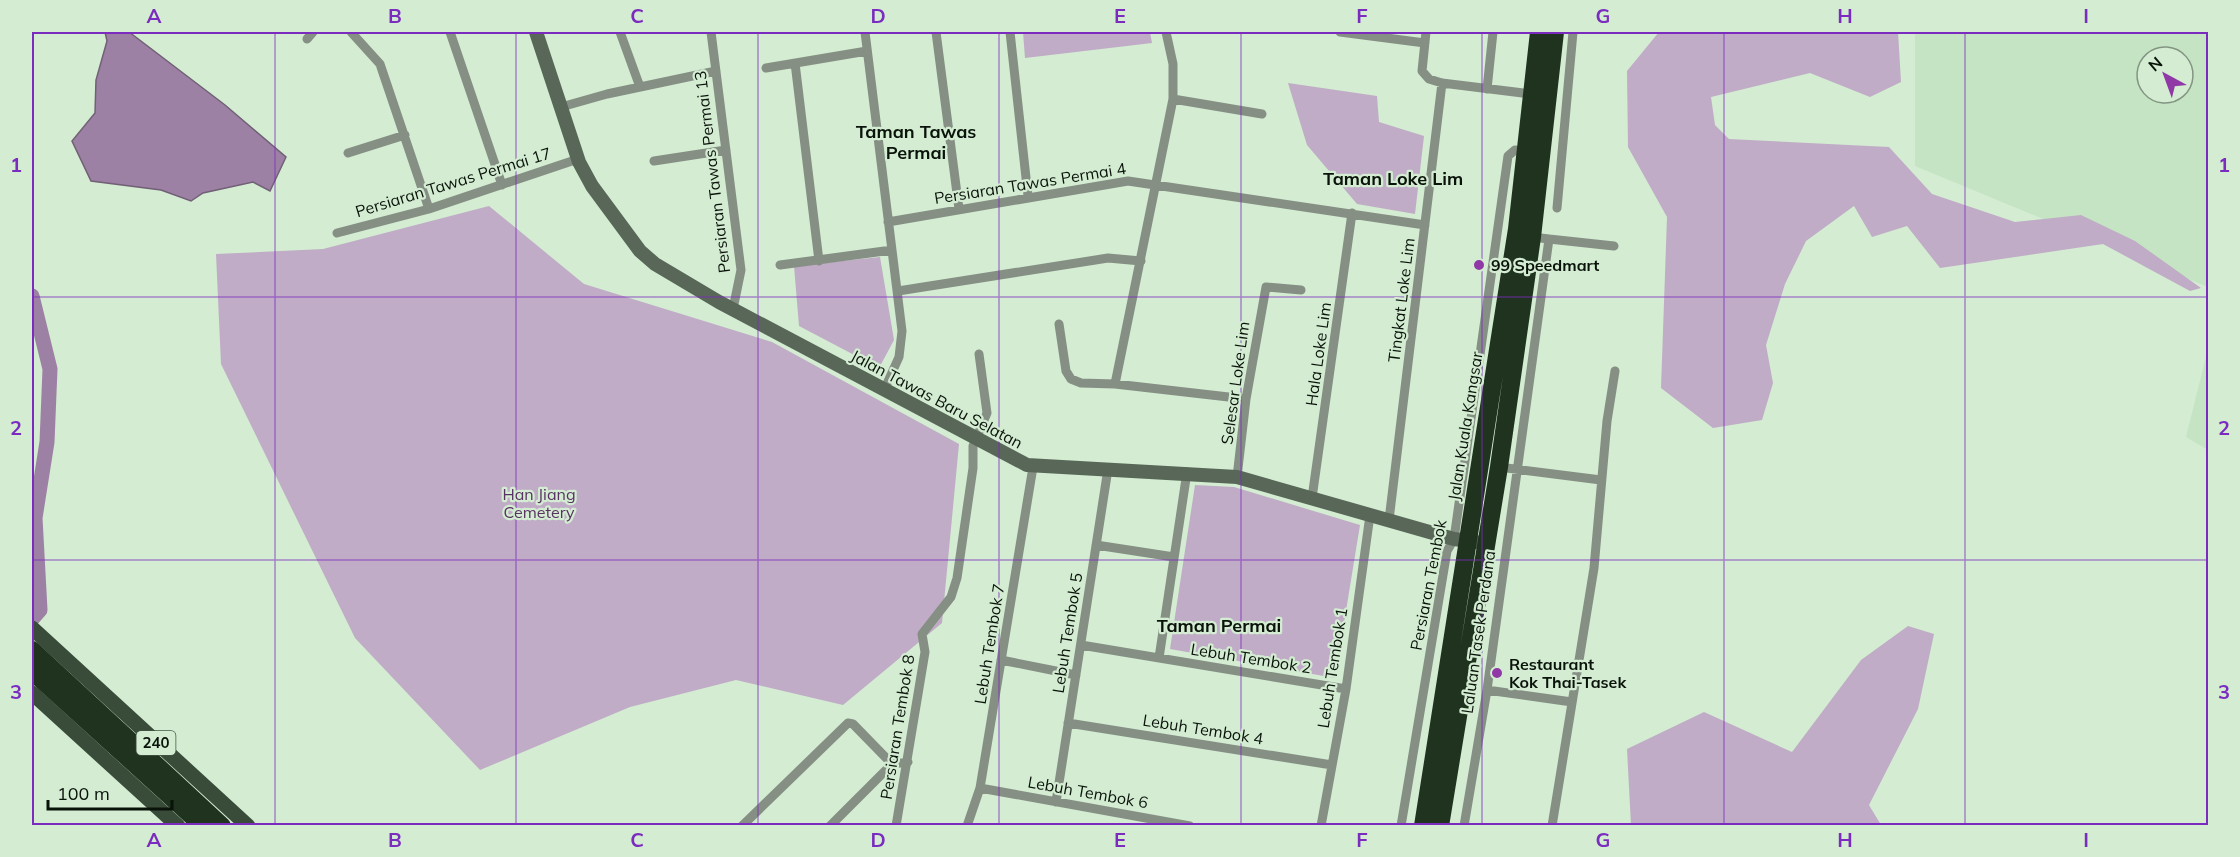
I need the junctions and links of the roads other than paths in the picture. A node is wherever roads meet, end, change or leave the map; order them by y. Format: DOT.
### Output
graph roads {
  1 [pos="351,32"];
  2 [pos="450,32"];
  3 [pos="536,32"];
  4 [pos="620,32"];
  5 [pos="711,32"];
  6 [pos="865,32"];
  7 [pos="936,32"];
  8 [pos="1010,32"];
  9 [pos="1166,32"];
  10 [pos="1340,32"];
  11 [pos="1426,32"];
  12 [pos="1493,32"];
  13 [pos="1539,32"];
  14 [pos="1555,32"];
  15 [pos="1573,32"];
  16 [pos="1425,42"];
  17 [pos="867,51"];
  18 [pos="1561,53"];
  19 [pos="795,63"];
  20 [pos="766,68"];
  21 [pos="716,72"];
  22 [pos="1442,83"];
  23 [pos="640,87"];
  24 [pos="1486,89"];
  25 [pos="1531,94"];
  26 [pos="1173,99"];
  27 [pos="561,107"];
  28 [pos="1262,114"];
  29 [pos="405,135"];
  30 [pos="726,150"];
  31 [pos="348,153"];
  32 [pos="578,159"];
  33 [pos="654,161"];
  34 [pos="1157,184"];
  35 [pos="502,185"];
  36 [pos="1538,188"];
  37 [pos="1558,193"];
  38 [pos="1028,196"];
  39 [pos="1557,208"];
  40 [pos="429,209"];
  41 [pos="959,209"];
  42 [pos="1352,213"];
  43 [pos="888,222"];
  44 [pos="1425,225"];
  45 [pos="337,233"];
  46 [pos="1541,238"];
  47 [pos="1614,246"];
  48 [pos="892,250"];
  49 [pos="819,261"];
  50 [pos="1141,261"];
  51 [pos="780,265"];
  52 [pos="1301,290"];
  53 [pos="898,291"];
  54 [pos="733,309"];
  55 [pos="1059,324"];
  56 [pos="979,354"];
  57 [pos="1615,370"];
  58 [pos="1115,384"];
  59 [pos="885,388"];
  60 [pos="1246,399"];
  61 [pos="975,438"];
  62 [pos="1033,466"];
  63 [pos="1507,468"];
  64 [pos="1108,469"];
  65 [pos="1187,472"];
  66 [pos="1238,477"];
  67 [pos="1601,480"];
  68 [pos="1312,498"];
  69 [pos="1370,515"];
  70 [pos="1389,520"];
  71 [pos="1468,541"];
  72 [pos="1096,545"];
  73 [pos="1174,557"];
  74 [pos="32,628"];
  75 [pos="1081,645"];
  76 [pos="32,650"];
  77 [pos="1159,658"];
  78 [pos="1001,660"];
  79 [pos="32,671"];
  80 [pos="1076,675"];
  81 [pos="47,681"];
  82 [pos="1346,689"];
  83 [pos="1486,690"];
  84 [pos="1572,702"];
  85 [pos="1068,723"];
  86 [pos="1436,742"];
  87 [pos="908,762"];
  88 [pos="892,764"];
  89 [pos="1332,765"];
  90 [pos="1449,774"];
  91 [pos="1471,777"];
  92 [pos="980,788"];
  93 [pos="1426,801"];
  94 [pos="1056,802"];
  95 [pos="178,825"];
  96 [pos="203,825"];
  97 [pos="222,825"];
  98 [pos="248,825"];
  99 [pos="742,825"];
  100 [pos="830,825"];
  101 [pos="896,825"];
  102 [pos="967,825"];
  103 [pos="1190,825"];
  104 [pos="1321,825"];
  105 [pos="1401,825"];
  106 [pos="1423,825"];
  107 [pos="1440,825"];
  108 [pos="1464,825"];
  109 [pos="1552,825"];
  1 -- 29 [label="street"];
  2 -- 35 [label="street"];
  3 -- 27 [label="street, Jalan Tawas Baru Selatan"];
  4 -- 23 [label="street"];
  5 -- 21 [label="street, Persiaran Tawas Permai 13"];
  6 -- 17 [label="street"];
  7 -- 41 [label="street"];
  8 -- 38 [label="street"];
  9 -- 26 [label="street"];
  10 -- 16 [label="street"];
  11 -- 16 [label="street"];
  12 -- 24 [label="street"];
  13 -- 25 [label="highway, Jalan Kuala Kangsar"];
  14 -- 18 [label="highway, Jalan Kuala Kangsar"];
  15 -- 18 [label="street"];
  16 -- 22 [label="street"];
  17 -- 19 [label="street"];
  17 -- 43 [label="street"];
  18 -- 36 [label="highway, Jalan Kuala Kangsar"];
  18 -- 37 [label="street"];
  19 -- 20 [label="street"];
  19 -- 49 [label="street"];
  21 -- 23 [label="street"];
  21 -- 30 [label="street, Persiaran Tawas Permai 13"];
  22 -- 24 [label="street"];
  22 -- 44 [label="street, Tingkat Loke Lim"];
  23 -- 27 [label="street"];
  24 -- 25 [label="street"];
  25 -- 71 [label="highway, Jalan Kuala Kangsar"];
  26 -- 28 [label="street"];
  26 -- 34 [label="street"];
  27 -- 32 [label="street, Jalan Tawas Baru Selatan"];
  29 -- 31 [label="street"];
  29 -- 40 [label="street"];
  30 -- 33 [label="street"];
  30 -- 54 [label="street, Persiaran Tawas Permai 13"];
  32 -- 35 [label="street, Persiaran Tawas Permai 17"];
  32 -- 54 [label="street, Jalan Tawas Baru Selatan"];
  34 -- 38 [label="street, Persiaran Tawas Permai 4"];
  34 -- 42 [label="street, Persiaran Tawas Permai 4"];
  34 -- 50 [label="street"];
  35 -- 40 [label="street, Persiaran Tawas Permai 17"];
  36 -- 37 [label="street"];
  36 -- 46 [label="highway, Jalan Kuala Kangsar"];
  37 -- 39 [label="street"];
  38 -- 41 [label="street, Persiaran Tawas Permai 4"];
  40 -- 45 [label="street, Persiaran Tawas Permai 17"];
  41 -- 43 [label="street, Persiaran Tawas Permai 4"];
  42 -- 44 [label="street, Persiaran Tawas Permai 4"];
  42 -- 68 [label="street, Hala Loke Lim"];
  43 -- 48 [label="street"];
  44 -- 70 [label="street, Tingkat Loke Lim"];
  46 -- 47 [label="street"];
  46 -- 63 [label="highway, Jalan Kuala Kangsar"];
  48 -- 49 [label="street"];
  48 -- 53 [label="street"];
  49 -- 51 [label="street"];
  50 -- 53 [label="street"];
  50 -- 58 [label="street"];
  52 -- 60 [label="street, Selesar Loke Lim"];
  53 -- 59 [label="street"];
  54 -- 59 [label="street, Jalan Tawas Baru Selatan"];
  55 -- 58 [label="street"];
  56 -- 61 [label="street"];
  57 -- 67 [label="street"];
  58 -- 60 [label="street"];
  59 -- 61 [label="street, Jalan Tawas Baru Selatan"];
  60 -- 66 [label="street, Selesar Loke Lim"];
  61 -- 62 [label="street, Jalan Tawas Baru Selatan"];
  61 -- 87 [label="street, Persiaran Tembok 8"];
  62 -- 64 [label="street, Jalan Tawas Baru Selatan"];
  62 -- 78 [label="street, Lebuh Tembok 7"];
  63 -- 67 [label="street"];
  63 -- 71 [label="highway, Jalan Kuala Kangsar"];
  63 -- 83 [label="street, Laluan Tasek Perdana"];
  64 -- 65 [label="street, Jalan Tawas Baru Selatan"];
  64 -- 72 [label="street, Lebuh Tembok 5"];
  65 -- 66 [label="street, Jalan Tawas Baru Selatan"];
  65 -- 73 [label="street"];
  66 -- 68 [label="street, Jalan Tawas Baru Selatan"];
  67 -- 84 [label="street"];
  68 -- 69 [label="street, Jalan Tawas Baru Selatan"];
  69 -- 70 [label="street, Jalan Tawas Baru Selatan"];
  69 -- 82 [label="street, Lebuh Tembok 1"];
  70 -- 71 [label="street, Jalan Tawas Baru Selatan"];
  71 -- 86 [label="highway, Jalan Kuala Kangsar"];
  71 -- 90 [label="highway, Jalan Kuala Kangsar"];
  71 -- 105 [label="street, Persiaran Tembok"];
  72 -- 73 [label="street"];
  72 -- 75 [label="street, Lebuh Tembok 5"];
  73 -- 77 [label="street"];
  74 -- 81 [label="main road, 240"];
  75 -- 77 [label="street, Lebuh Tembok 2"];
  75 -- 80 [label="street, Lebuh Tembok 5"];
  76 -- 81 [label="highway"];
  77 -- 82 [label="street, Lebuh Tembok 2"];
  78 -- 80 [label="street"];
  78 -- 92 [label="street, Lebuh Tembok 7"];
  79 -- 81 [label="highway"];
  80 -- 85 [label="street, Lebuh Tembok 5"];
  81 -- 95 [label="main road"];
  81 -- 96 [label="highway"];
  81 -- 97 [label="highway"];
  81 -- 98 [label="main road, 240"];
  82 -- 89 [label="street, Lebuh Tembok 1"];
  83 -- 84 [label="street"];
  83 -- 91 [label="street, Laluan Tasek Perdana"];
  84 -- 109 [label="street"];
  85 -- 89 [label="street, Lebuh Tembok 4"];
  85 -- 94 [label="street, Lebuh Tembok 5"];
  86 -- 90 [label="highway"];
  86 -- 93 [label="highway, Jalan Kuala Kangsar"];
  87 -- 88 [label="street"];
  87 -- 101 [label="street, Persiaran Tembok 8"];
  88 -- 99 [label="street"];
  88 -- 100 [label="street"];
  89 -- 104 [label="street, Lebuh Tembok 1"];
  90 -- 91 [label="street"];
  90 -- 93 [label="highway"];
  90 -- 107 [label="highway, Jalan Kuala Kangsar"];
  91 -- 108 [label="street, Laluan Tasek Perdana"];
  92 -- 94 [label="street, Lebuh Tembok 6"];
  92 -- 102 [label="street, Lebuh Tembok 7"];
  93 -- 106 [label="highway, Jalan Kuala Kangsar"];
  94 -- 103 [label="street, Lebuh Tembok 6"];
}
